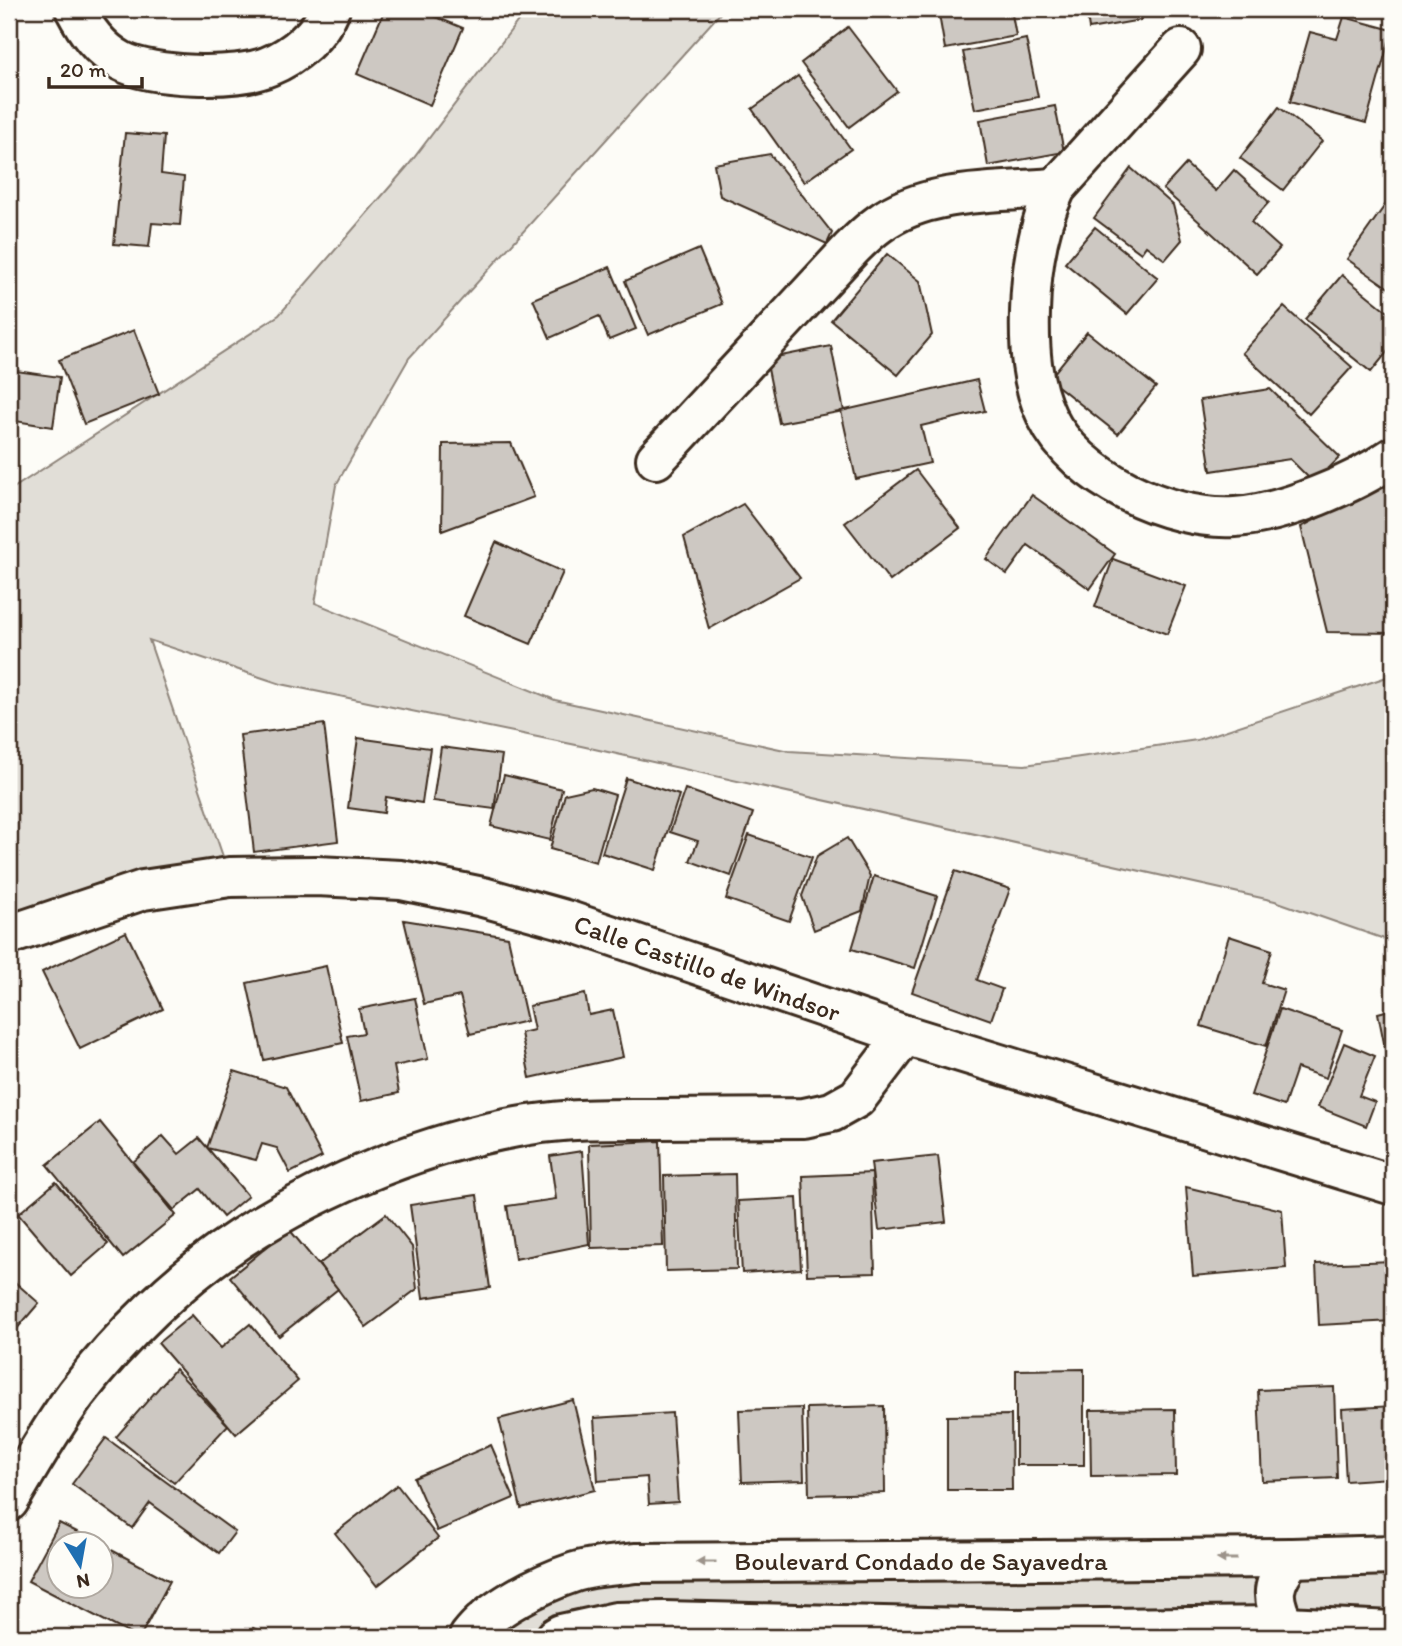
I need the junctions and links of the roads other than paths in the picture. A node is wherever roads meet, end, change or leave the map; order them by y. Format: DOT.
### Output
graph roads {
  1 [pos="75,9"];
  2 [pos="330,9"];
  3 [pos="1181,49"];
  4 [pos="1056,188"];
  5 [pos="1393,457"];
  6 [pos="656,459"];
  7 [pos="9,936"];
  8 [pos="905,1035"];
  9 [pos="1393,1185"];
  10 [pos="9,1501"];
  11 [pos="1393,1555"];
  12 [pos="1292,1558"];
  13 [pos="1285,1626"];
  14 [pos="1393,1631"];
  15 [pos="1095,1632"];
  16 [pos="1014,1633"];
  17 [pos="469,1637"];
  18 [pos="556,1637"];
  1 -- 2 [label="street"];
  3 -- 4 [label="street"];
  4 -- 5 [label="street"];
  4 -- 6 [label="street"];
  7 -- 8 [label="street, Calle Castillo de Windsor"];
  8 -- 9 [label="street, Calle Castillo de Windsor"];
  8 -- 10 [label="street"];
  11 -- 12 [label="street, Boulevard Condado de Sayavedra"];
  12 -- 13 [label="street"];
  12 -- 17 [label="street, Boulevard Condado de Sayavedra, one-way"];
  13 -- 14 [label="street"];
  13 -- 15 [label="street"];
  15 -- 16 [label="street"];
  16 -- 18 [label="street"];
}
